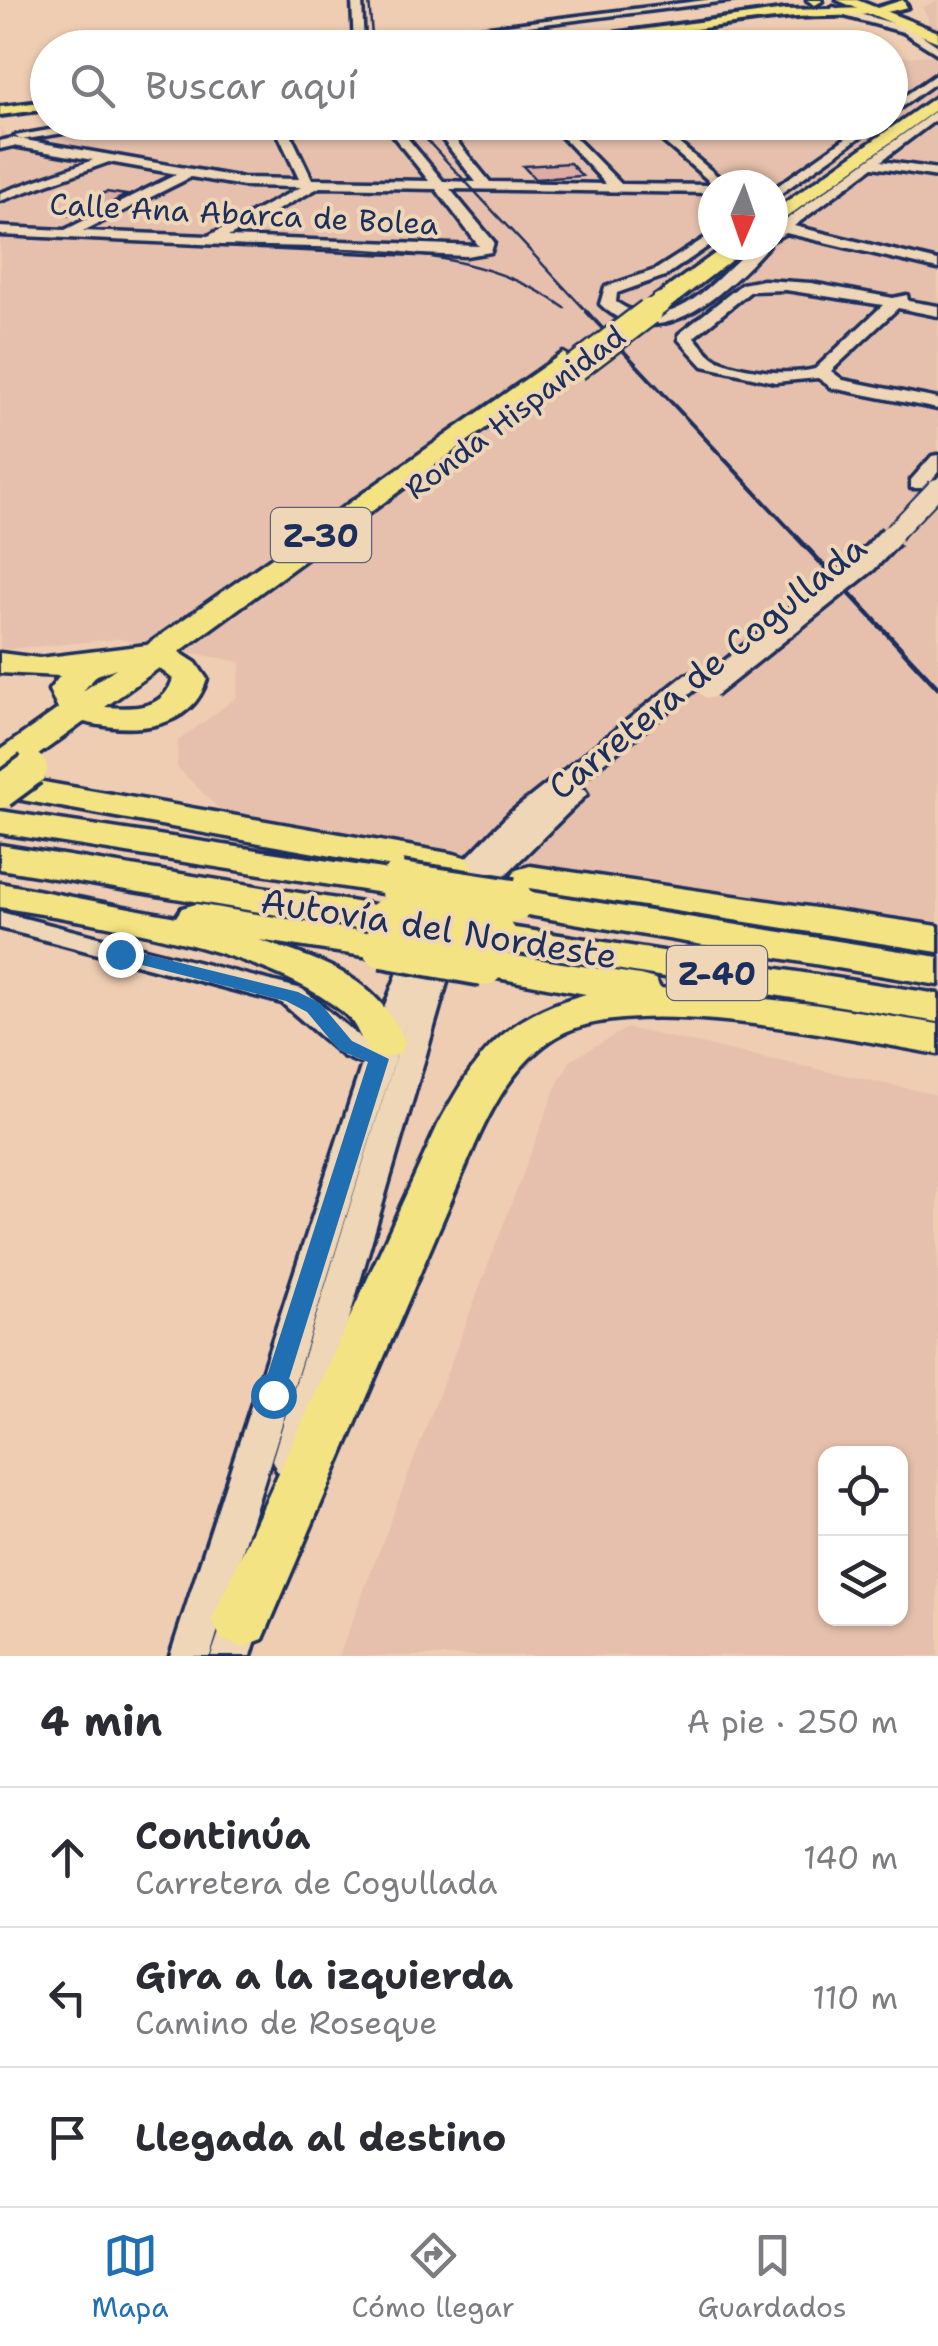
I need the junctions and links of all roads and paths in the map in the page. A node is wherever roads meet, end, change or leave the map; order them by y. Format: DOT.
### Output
graph roads {
  1 [pos="357,0"];
  2 [pos="630,0"];
  3 [pos="730,0"];
  4 [pos="815,0"];
  5 [pos="689,2"];
  6 [pos="897,5"];
  7 [pos="844,7"];
  8 [pos="652,9"];
  9 [pos="543,20"];
  10 [pos="737,21"];
  11 [pos="690,23"];
  12 [pos="912,23"];
  13 [pos="498,25"];
  14 [pos="358,30"];
  15 [pos="461,30"];
  16 [pos="509,30"];
  17 [pos="566,30"];
  18 [pos="636,30"];
  19 [pos="664,30"];
  20 [pos="907,30"];
  21 [pos="908,31"];
  22 [pos="938,34"];
  23 [pos="935,54"];
  24 [pos="936,94"];
  25 [pos="908,100"];
  26 [pos="908,106"];
  27 [pos="30,107"];
  28 [pos="1,110"];
  29 [pos="908,113"];
  30 [pos="908,117"];
  31 [pos="908,129"];
  32 [pos="7,138"];
  33 [pos="287,140"];
  34 [pos="400,140"];
  35 [pos="449,140"];
  36 [pos="570,140"];
  37 [pos="668,140"];
  38 [pos="851,140"];
  39 [pos="869,140"];
  40 [pos="880,140"];
  41 [pos="898,142"];
  42 [pos="104,160"];
  43 [pos="870,162"];
  44 [pos="704,170"];
  45 [pos="938,172"];
  46 [pos="190,174"];
  47 [pos="838,174"];
  48 [pos="816,176"];
  49 [pos="312,183"];
  50 [pos="436,185"];
  51 [pos="486,185"];
  52 [pos="788,186"];
  53 [pos="618,188"];
  54 [pos="698,189"];
  55 [pos="788,189"];
  56 [pos="0,197"];
  57 [pos="788,218"];
  58 [pos="788,220"];
  59 [pos="0,230"];
  60 [pos="788,231"];
  61 [pos="67,234"];
  62 [pos="210,241"];
  63 [pos="698,247"];
  64 [pos="702,260"];
  65 [pos="717,260"];
  66 [pos="744,260"];
  67 [pos="938,265"];
  68 [pos="812,286"];
  69 [pos="653,301"];
  70 [pos="898,301"];
  71 [pos="938,303"];
  72 [pos="938,310"];
  73 [pos="821,372"];
  74 [pos="938,404"];
  75 [pos="938,460"];
  76 [pos="931,486"];
  77 [pos="165,659"];
  78 [pos="0,663"];
  79 [pos="92,664"];
  80 [pos="0,675"];
  81 [pos="82,706"];
  82 [pos="7,776"];
  83 [pos="0,822"];
  84 [pos="0,857"];
  85 [pos="0,892"];
  86 [pos="489,898"];
  87 [pos="0,920"];
  88 [pos="406,931"];
  89 [pos="938,940"];
  90 [pos="938,971"];
  91 [pos="938,1008"];
  92 [pos="836,1022"];
  93 [pos="938,1039"];
  94 [pos="382,1051"];
  95 [pos="236,1637"];
  96 [pos="190,1656"];
  1 -- 14 [label="street"];
  2 -- 8 [label="street"];
  3 -- 5 [label="street"];
  4 -- 7 [label="main road"];
  4 -- 10 [label="main road"];
  5 -- 8 [label="street"];
  5 -- 10 [label="street"];
  6 -- 7 [label="highway"];
  6 -- 12 [label="highway"];
  6 -- 12 [label="highway"];
  7 -- 10 [label="main road"];
  7 -- 12 [label="highway"];
  7 -- 20 [label="street"];
  8 -- 9 [label="street"];
  8 -- 11 [label="street"];
  9 -- 13 [label="street"];
  9 -- 17 [label="street"];
  10 -- 11 [label="main road"];
  10 -- 19 [label="main road"];
  11 -- 18 [label="main road"];
  12 -- 22 [label="highway"];
  13 -- 15 [label="street"];
  13 -- 16 [label="street"];
  21 -- 23 [label="street"];
  24 -- 25 [label="street"];
  24 -- 26 [label="street"];
  24 -- 29 [label="highway"];
  24 -- 30 [label="highway"];
  24 -- 31 [label="street"];
  27 -- 28 [label="main road"];
  32 -- 42 [label="street"];
  33 -- 49 [label="street"];
  34 -- 50 [label="street"];
  35 -- 51 [label="street"];
  36 -- 53 [label="street"];
  37 -- 44 [label="street"];
  38 -- 48 [label="street"];
  38 -- 52 [label="street"];
  39 -- 48 [label="highway"];
  40 -- 47 [label="highway"];
  41 -- 43 [label="street"];
  41 -- 47 [label="street"];
  42 -- 46 [label="street"];
  42 -- 56 [label="street"];
  43 -- 45 [label="street"];
  43 -- 58 [label="street"];
  46 -- 49 [label="street"];
  46 -- 61 [label="street"];
  47 -- 57 [label="highway"];
  48 -- 55 [label="highway"];
  49 -- 50 [label="street"];
  49 -- 62 [label="street"];
  50 -- 51 [label="street"];
  50 -- 62 [label="street, Calle Ana Abarca de Bolea"];
  51 -- 53 [label="street"];
  53 -- 54 [label="street"];
  59 -- 61 [label="street, Calle Ana Abarca de Bolea"];
  60 -- 67 [label="street"];
  61 -- 62 [label="street, Calle Ana Abarca de Bolea"];
  63 -- 66 [label="street"];
  64 -- 69 [label="highway, Ronda Hispanidad / Z-30"];
  65 -- 69 [label="highway, Ronda Hispanidad / Z-30"];
  68 -- 70 [label="street"];
  69 -- 77 [label="highway, Ronda Hispanidad / Z-30, bridge"];
  70 -- 71 [label="street"];
  70 -- 72 [label="street"];
  70 -- 73 [label="street"];
  70 -- 73 [label="street"];
  73 -- 74 [label="street"];
  75 -- 76 [label="street, Carretera de Cogullada"];
  76 -- 86 [label="street, Carretera de Cogullada, bridge"];
  77 -- 79 [label="highway"];
  77 -- 81 [label="highway, Ronda Hispanidad / Z-30"];
  78 -- 79 [label="highway"];
  79 -- 81 [label="highway"];
  80 -- 81 [label="highway"];
  81 -- 82 [label="highway, Ronda Hispanidad / Z-30"];
  82 -- 86 [label="highway"];
  83 -- 88 [label="highway, Autovía del Nordeste / Z-40"];
  84 -- 88 [label="highway, Autovía del Nordeste / Z-40"];
  85 -- 88 [label="highway"];
  85 -- 94 [label="highway"];
  86 -- 88 [label="highway, bridge"];
  86 -- 88 [label="highway, Autovía del Nordeste / Z-40, bridge"];
  86 -- 89 [label="highway"];
  86 -- 90 [label="highway, Autovía del Nordeste / Z-40"];
  86 -- 91 [label="highway, Autovía del Nordeste / Z-40"];
  86 -- 92 [label="highway"];
  87 -- 94 [label="street"];
  88 -- 94 [label="street"];
  88 -- 95 [label="street"];
  92 -- 93 [label="highway"];
  92 -- 95 [label="highway"];
  94 -- 96 [label="street"];
}
